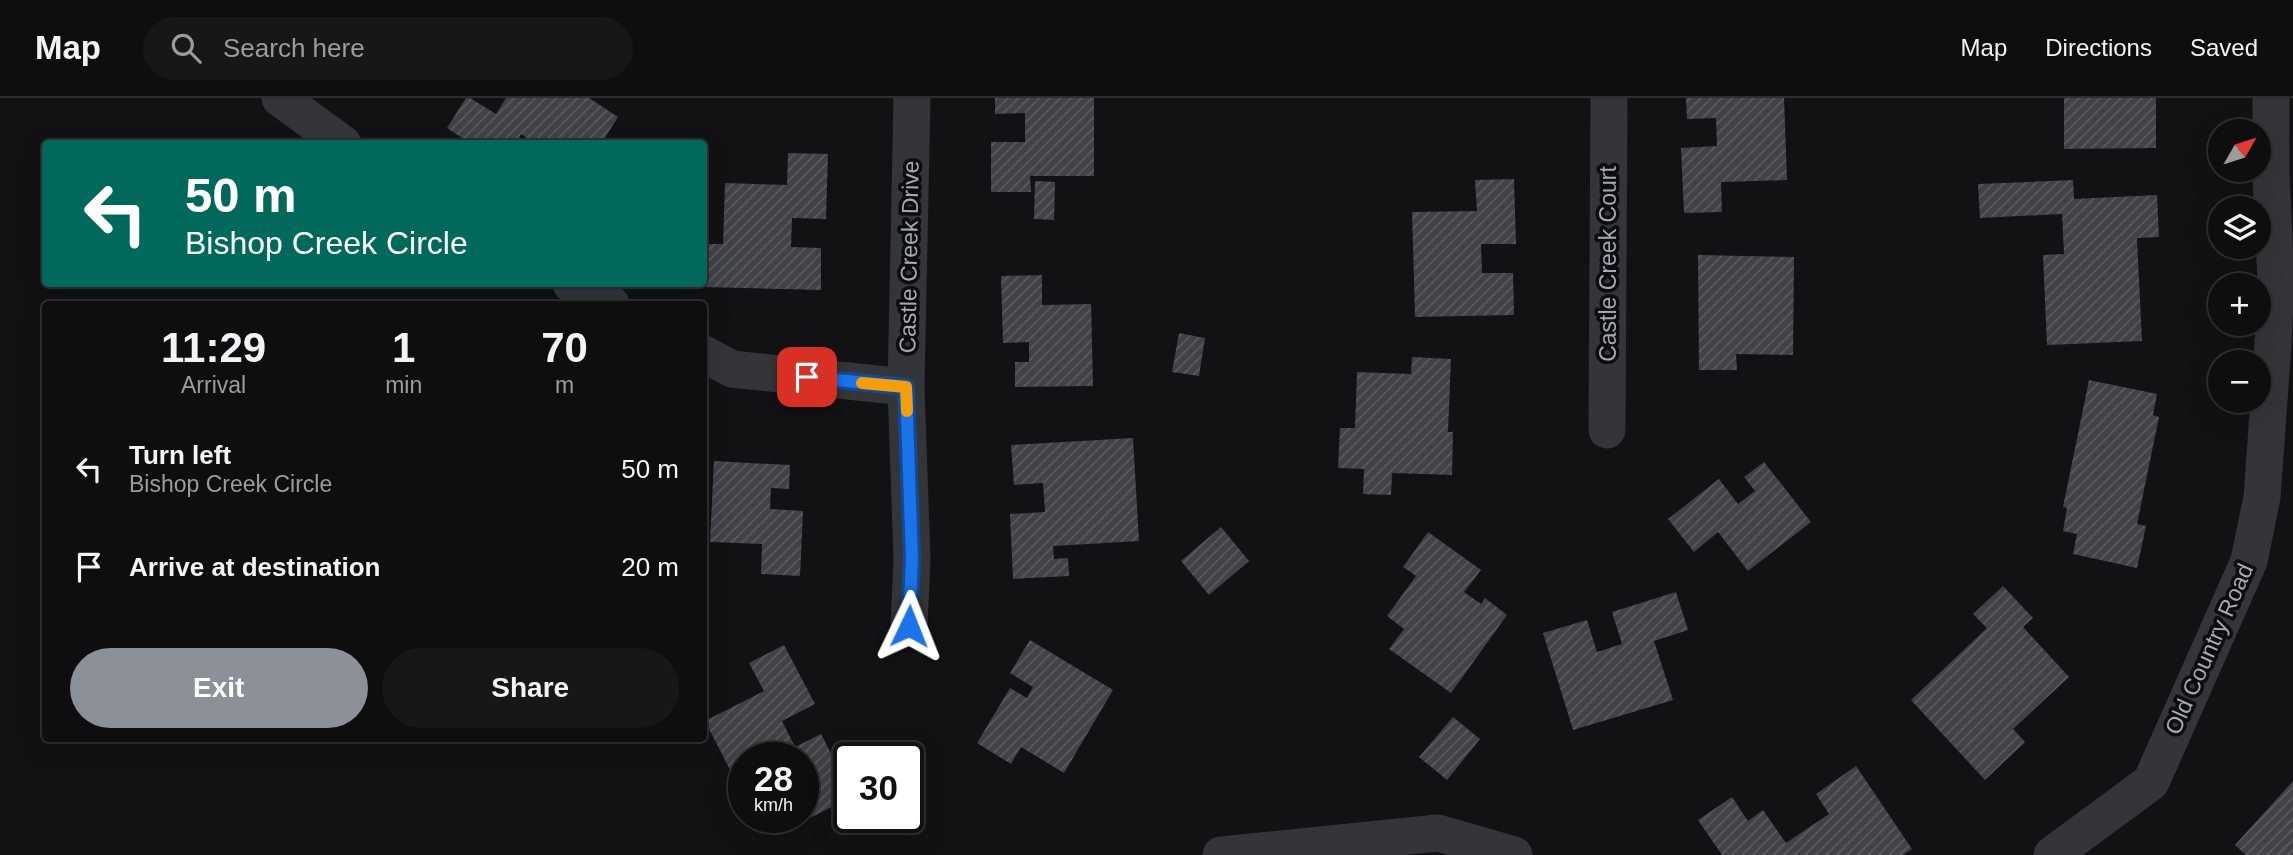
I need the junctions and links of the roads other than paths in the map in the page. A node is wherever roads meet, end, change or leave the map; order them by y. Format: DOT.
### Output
graph roads {
  1 [pos="280,98"];
  2 [pos="912,98"];
  3 [pos="1609,98"];
  4 [pos="2271,98"];
  5 [pos="338,140"];
  6 [pos="2285,281"];
  7 [pos="577,287"];
  8 [pos="605,301"];
  9 [pos="707,356"];
  10 [pos="906,387"];
  11 [pos="1607,430"];
  12 [pos="909,626"];
  13 [pos="1221,855"];
  14 [pos="1514,855"];
  15 [pos="2052,855"];
  1 -- 5 [label="street"];
  2 -- 10 [label="street, Castle Creek Drive"];
  3 -- 11 [label="street, Castle Creek Court"];
  4 -- 6 [label="street, Old Country Road"];
  6 -- 15 [label="street, Old Country Road"];
  7 -- 8 [label="street"];
  9 -- 10 [label="street"];
  10 -- 12 [label="street, Castle Creek Drive"];
  13 -- 14 [label="street"];
}
